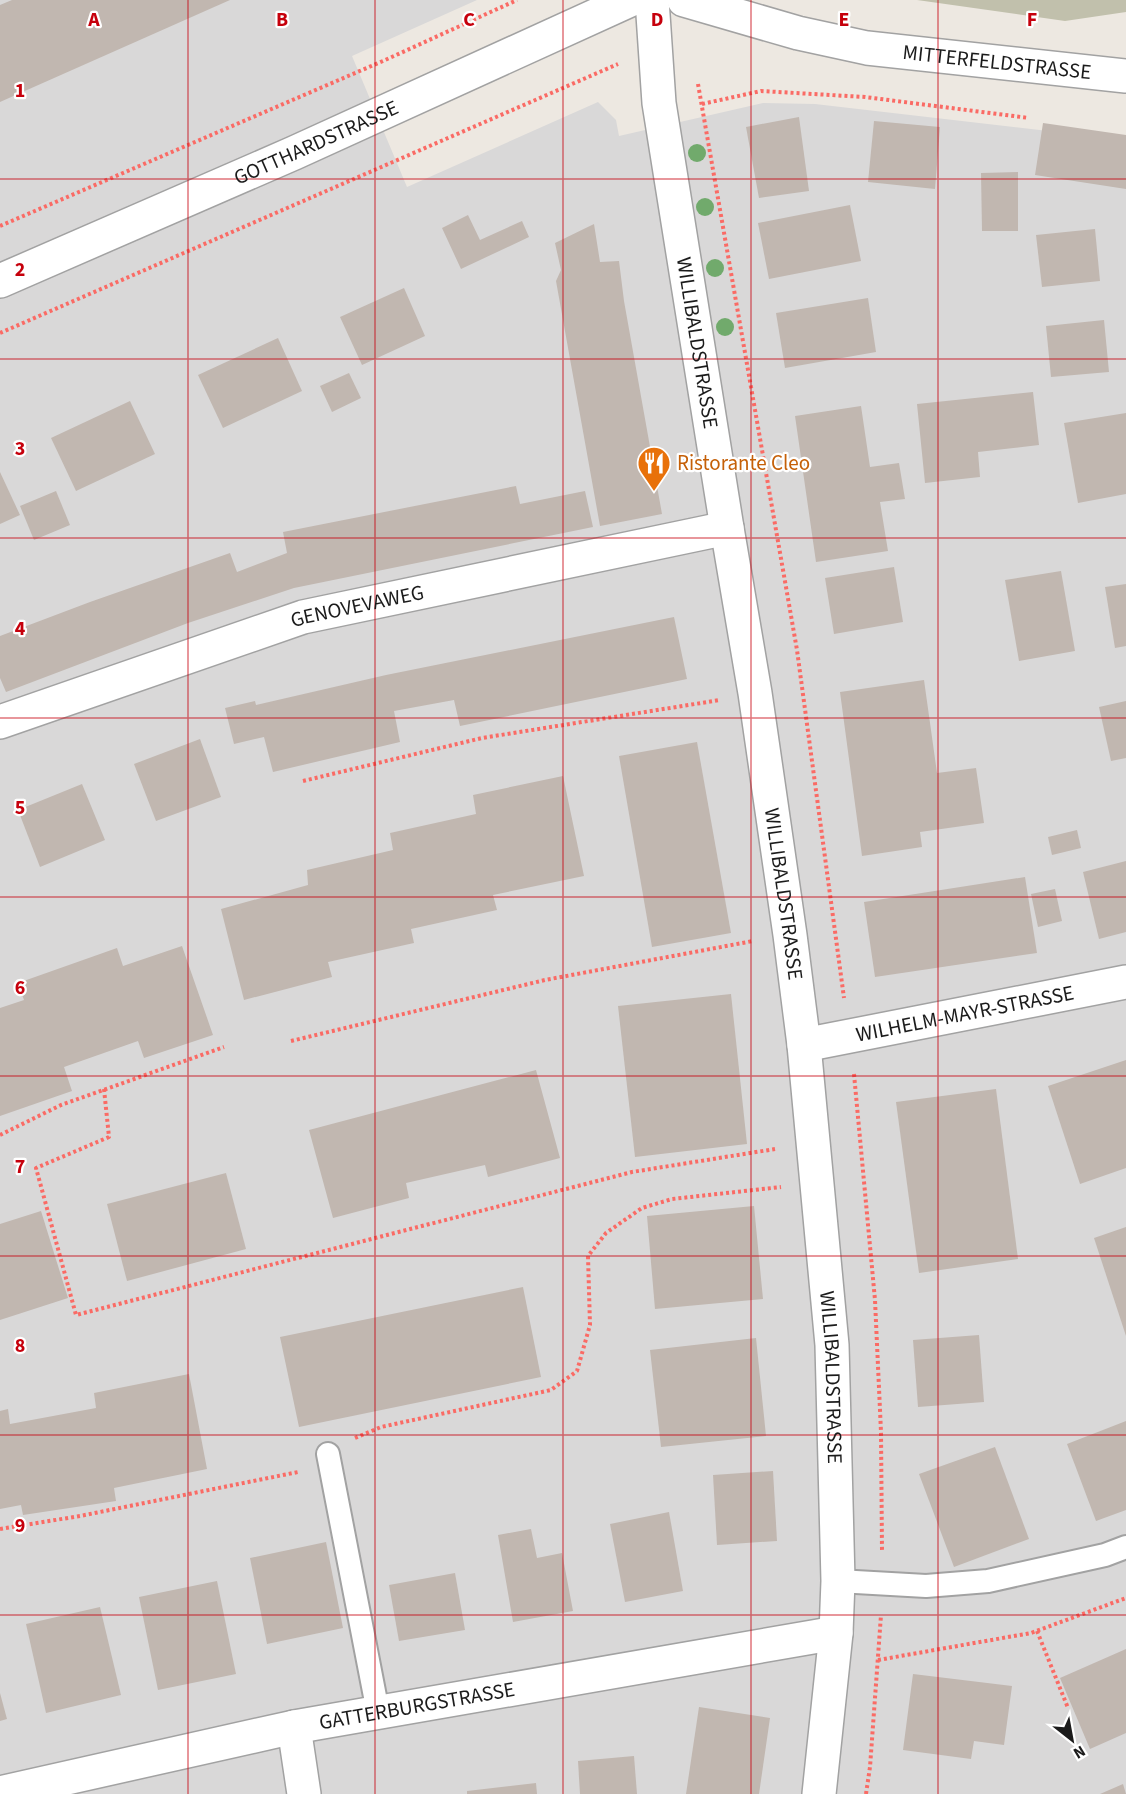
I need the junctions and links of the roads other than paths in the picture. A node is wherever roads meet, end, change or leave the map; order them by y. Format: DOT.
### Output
graph roads {
  1 [pos="630,0"];
  2 [pos="652,0"];
  3 [pos="684,0"];
  4 [pos="1126,76"];
  5 [pos="0,281"];
  6 [pos="727,528"];
  7 [pos="0,722"];
  8 [pos="1126,982"];
  9 [pos="804,1046"];
  10 [pos="328,1454"];
  11 [pos="1126,1547"];
  12 [pos="838,1581"];
  13 [pos="836,1633"];
  14 [pos="378,1712"];
  15 [pos="294,1727"];
  16 [pos="0,1792"];
  17 [pos="304,1794"];
  18 [pos="819,1794"];
  1 -- 5 [label="street, GOTTHARDSTRASSE"];
  2 -- 6 [label="street, WILLIBALDSTRASSE"];
  3 -- 4 [label="street, MITTERFELDSTRASSE"];
  6 -- 7 [label="street, GENOVEVAWEG"];
  6 -- 9 [label="street, WILLIBALDSTRASSE"];
  8 -- 9 [label="street, WILHELM-MAYR-STRASSE"];
  9 -- 12 [label="street, WILLIBALDSTRASSE"];
  10 -- 14 [label="lane"];
  11 -- 12 [label="lane"];
  12 -- 13 [label="street, WILLIBALDSTRASSE"];
  13 -- 14 [label="street, GATTERBURGSTRASSE"];
  13 -- 18 [label="street, WILLIBALDSTRASSE"];
  14 -- 15 [label="street, GATTERBURGSTRASSE"];
  15 -- 16 [label="street, GATTERBURGSTRASSE"];
  15 -- 17 [label="street"];
}
